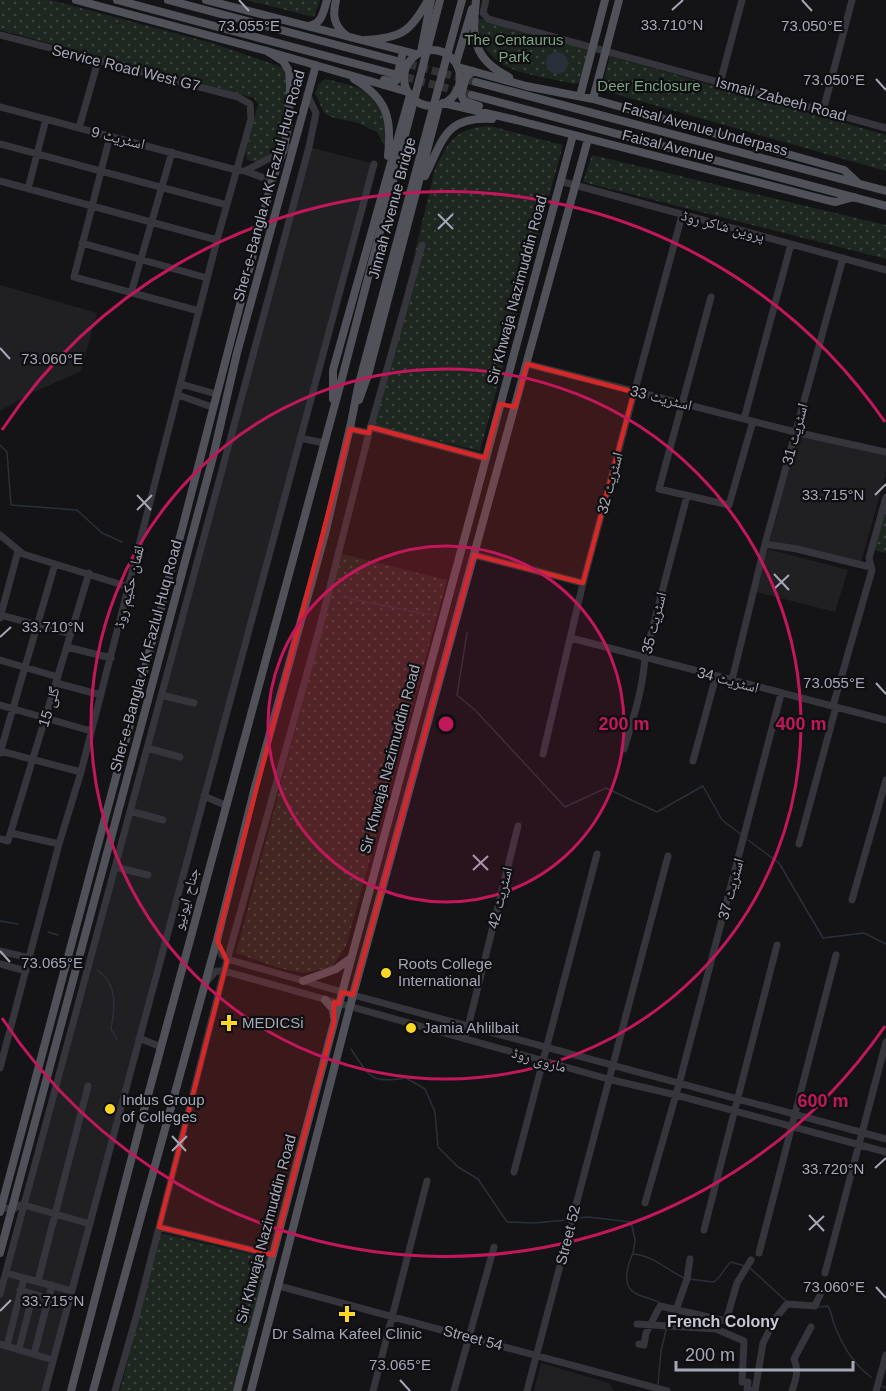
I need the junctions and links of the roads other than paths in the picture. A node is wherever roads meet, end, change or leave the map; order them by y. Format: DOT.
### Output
graph roads {
  1 [pos="76,0"];
  2 [pos="117,0"];
  3 [pos="168,0"];
  4 [pos="206,0"];
  5 [pos="429,0"];
  6 [pos="440,0"];
  7 [pos="462,0"];
  8 [pos="475,0"];
  9 [pos="486,0"];
  10 [pos="605,0"];
  11 [pos="619,0"];
  12 [pos="742,0"];
  13 [pos="852,0"];
  14 [pos="330,4"];
  15 [pos="304,26"];
  16 [pos="597,31"];
  17 [pos="611,33"];
  18 [pos="0,36"];
  19 [pos="353,39"];
  20 [pos="371,44"];
  21 [pos="593,47"];
  22 [pos="267,51"];
  23 [pos="606,51"];
  24 [pos="418,53"];
  25 [pos="397,61"];
  26 [pos="98,62"];
  27 [pos="316,65"];
  28 [pos="457,65"];
  29 [pos="473,71"];
  30 [pos="345,74"];
  31 [pos="394,74"];
  32 [pos="355,76"];
  33 [pos="476,82"];
  34 [pos="720,83"];
  35 [pos="526,86"];
  36 [pos="307,94"];
  37 [pos="409,94"];
  38 [pos="472,95"];
  39 [pos="580,96"];
  40 [pos="593,99"];
  41 [pos="250,104"];
  42 [pos="441,104"];
  43 [pos="0,107"];
  44 [pos="824,111"];
  45 [pos="46,119"];
  46 [pos="516,120"];
  47 [pos="79,128"];
  48 [pos="886,128"];
  49 [pos="573,135"];
  50 [pos="110,136"];
  51 [pos="588,139"];
  52 [pos="0,144"];
  53 [pos="293,146"];
  54 [pos="283,151"];
  55 [pos="172,152"];
  56 [pos="37,153"];
  57 [pos="374,164"];
  58 [pos="236,170"];
  59 [pos="102,171"];
  60 [pos="245,171"];
  61 [pos="0,181"];
  62 [pos="385,181"];
  63 [pos="560,181"];
  64 [pos="272,182"];
  65 [pos="858,183"];
  66 [pos="574,186"];
  67 [pos="28,189"];
  68 [pos="162,189"];
  69 [pos="886,191"];
  70 [pos="417,192"];
  71 [pos="854,196"];
  72 [pos="93,205"];
  73 [pos="227,205"];
  74 [pos="886,206"];
  75 [pos="682,215"];
  76 [pos="152,223"];
  77 [pos="217,240"];
  78 [pos="82,243"];
  79 [pos="791,244"];
  80 [pos="422,245"];
  81 [pos="843,258"];
  82 [pos="141,259"];
  83 [pos="886,270"];
  84 [pos="207,278"];
  85 [pos="130,293"];
  86 [pos="711,297"];
  87 [pos="199,311"];
  88 [pos="527,364"];
  89 [pos="181,384"];
  90 [pos="634,392"];
  91 [pos="216,394"];
  92 [pos="178,395"];
  93 [pos="682,402"];
  94 [pos="500,404"];
  95 [pos="212,407"];
  96 [pos="515,407"];
  97 [pos="332,415"];
  98 [pos="744,419"];
  99 [pos="753,421"];
  100 [pos="351,426"];
  101 [pos="370,430"];
  102 [pos="795,432"];
  103 [pos="300,438"];
  104 [pos="324,443"];
  105 [pos="886,452"];
  106 [pos="201,455"];
  107 [pos="213,457"];
  108 [pos="485,458"];
  109 [pos="224,460"];
  110 [pos="687,496"];
  111 [pos="886,497"];
  112 [pos="0,535"];
  113 [pos="765,544"];
  114 [pos="18,551"];
  115 [pos="474,555"];
  116 [pos="55,564"];
  117 [pos="870,567"];
  118 [pos="89,573"];
  119 [pos="583,583"];
  120 [pos="0,584"];
  121 [pos="8,587"];
  122 [pos="129,587"];
  123 [pos="0,616"];
  124 [pos="37,625"];
  125 [pos="70,634"];
  126 [pos="571,638"];
  127 [pos="67,647"];
  128 [pos="645,657"];
  129 [pos="111,658"];
  130 [pos="0,660"];
  131 [pos="25,667"];
  132 [pos="716,676"];
  133 [pos="57,680"];
  134 [pos="732,680"];
  135 [pos="782,694"];
  136 [pos="101,695"];
  137 [pos="161,695"];
  138 [pos="194,703"];
  139 [pos="0,705"];
  140 [pos="834,706"];
  141 [pos="13,709"];
  142 [pos="45,718"];
  143 [pos="886,720"];
  144 [pos="92,731"];
  145 [pos="147,748"];
  146 [pos="624,749"];
  147 [pos="0,752"];
  148 [pos="543,754"];
  149 [pos="180,757"];
  150 [pos="33,759"];
  151 [pos="120,761"];
  152 [pos="693,761"];
  153 [pos="131,765"];
  154 [pos="141,769"];
  155 [pos="81,772"];
  156 [pos="886,780"];
  157 [pos="204,796"];
  158 [pos="225,805"];
  159 [pos="130,811"];
  160 [pos="163,820"];
  161 [pos="518,826"];
  162 [pos="11,833"];
  163 [pos="0,839"];
  164 [pos="59,844"];
  165 [pos="799,844"];
  166 [pos="597,854"];
  167 [pos="668,856"];
  168 [pos="115,867"];
  169 [pos="148,875"];
  170 [pos="852,900"];
  171 [pos="217,940"];
  172 [pos="777,945"];
  173 [pos="0,951"];
  174 [pos="836,955"];
  175 [pos="351,957"];
  176 [pos="29,958"];
  177 [pos="228,959"];
  178 [pos="0,964"];
  179 [pos="26,971"];
  180 [pos="224,971"];
  181 [pos="303,981"];
  182 [pos="202,989"];
  183 [pos="342,992"];
  184 [pos="353,995"];
  185 [pos="325,1000"];
  186 [pos="55,1004"];
  187 [pos="339,1004"];
  188 [pos="66,1006"];
  189 [pos="350,1007"];
  190 [pos="334,1023"];
  191 [pos="467,1026"];
  192 [pos="139,1038"];
  193 [pos="465,1039"];
  194 [pos="886,1042"];
  195 [pos="160,1047"];
  196 [pos="546,1048"];
  197 [pos="543,1061"];
  198 [pos="612,1066"];
  199 [pos="0,1068"];
  200 [pos="608,1079"];
  201 [pos="679,1084"];
  202 [pos="88,1086"];
  203 [pos="676,1095"];
  204 [pos="737,1099"];
  205 [pos="734,1111"];
  206 [pos="796,1114"];
  207 [pos="793,1128"];
  208 [pos="863,1133"];
  209 [pos="886,1139"];
  210 [pos="859,1145"];
  211 [pos="886,1152"];
  212 [pos="514,1172"];
  213 [pos="427,1181"];
  214 [pos="2,1195"];
  215 [pos="645,1203"];
  216 [pos="17,1205"];
  217 [pos="0,1208"];
  218 [pos="54,1214"];
  219 [pos="90,1224"];
  220 [pos="159,1227"];
  221 [pos="704,1230"];
  222 [pos="494,1247"];
  223 [pos="0,1253"];
  224 [pos="759,1253"];
  225 [pos="273,1255"];
  226 [pos="690,1259"];
  227 [pos="748,1264"];
  228 [pos="6,1273"];
  229 [pos="825,1274"];
  230 [pos="24,1278"];
  231 [pos="38,1281"];
  232 [pos="52,1286"];
  233 [pos="279,1286"];
  234 [pos="20,1290"];
  235 [pos="72,1291"];
  236 [pos="820,1293"];
  237 [pos="0,1294"];
  238 [pos="33,1294"];
  239 [pos="50,1299"];
  240 [pos="671,1309"];
  241 [pos="392,1316"];
  242 [pos="637,1324"];
  243 [pos="652,1324"];
  244 [pos="811,1327"];
  245 [pos="469,1337"];
  246 [pos="639,1344"];
  247 [pos="3,1345"];
  248 [pos="19,1349"];
  249 [pos="34,1354"];
  250 [pos="537,1355"];
  251 [pos="886,1355"];
  252 [pos="53,1360"];
  253 [pos="241,1377"];
  254 [pos="254,1380"];
  255 [pos="45,1391"];
  256 [pos="71,1391"];
  257 [pos="93,1391"];
  258 [pos="115,1391"];
  259 [pos="237,1391"];
  260 [pos="251,1391"];
  261 [pos="373,1391"];
  262 [pos="454,1391"];
  263 [pos="527,1391"];
  264 [pos="667,1391"];
  265 [pos="754,1391"];
  266 [pos="792,1391"];
  267 [pos="876,1391"];
  1 -- 22 [label="main road"];
  2 -- 31 [label="main road"];
  3 -- 25 [label="main road"];
  4 -- 15 [label="main road"];
  5 -- 19 [label="main road"];
  5 -- 24 [label="main road"];
  6 -- 97 [label="main road, Jinnah Avenue Bridge, bridge"];
  7 -- 100 [label="main road, Jinnah Avenue Bridge, bridge"];
  8 -- 28 [label="main road"];
  8 -- 35 [label="main road"];
  9 -- 21 [label="street, Ismail Zabeeh Road"];
  10 -- 16 [label="main road"];
  11 -- 17 [label="main road"];
  12 -- 34 [label="street"];
  13 -- 44 [label="street"];
  14 -- 15 [label="main road"];
  14 -- 19 [label="main road"];
  15 -- 19 [label="main road"];
  16 -- 17 [label="main road"];
  16 -- 21 [label="main road"];
  17 -- 23 [label="main road"];
  18 -- 26 [label="street, Service Road West G7"];
  19 -- 20 [label="main road"];
  20 -- 24 [label="main road"];
  20 -- 32 [label="main road"];
  21 -- 23 [label="street, Ismail Zabeeh Road"];
  21 -- 39 [label="main road"];
  22 -- 27 [label="main road"];
  22 -- 54 [label="main road, Sher-e-Bangla A K Fazlul Huq Road"];
  23 -- 34 [label="street, Ismail Zabeeh Road"];
  23 -- 40 [label="main road"];
  24 -- 28 [label="main road"];
  24 -- 37 [label="main road"];
  26 -- 41 [label="street, Service Road West G7"];
  26 -- 47 [label="street"];
  27 -- 30 [label="main road"];
  27 -- 36 [label="main road, Sher-e-Bangla A K Fazlul Huq Road"];
  28 -- 29 [label="main road, Faisal Avenue"];
  28 -- 42 [label="main road"];
  29 -- 35 [label="main road, Faisal Avenue"];
  29 -- 46 [label="main road"];
  30 -- 32 [label="main road"];
  30 -- 62 [label="main road"];
  32 -- 37 [label="main road"];
  33 -- 65 [label="main road, Faisal Avenue Underpass"];
  34 -- 44 [label="street, Ismail Zabeeh Road"];
  35 -- 39 [label="main road, Faisal Avenue"];
  36 -- 53 [label="main road, Sher-e-Bangla A K Fazlul Huq Road"];
  36 -- 109 [label="street"];
  37 -- 42 [label="main road"];
  37 -- 62 [label="main road"];
  38 -- 71 [label="main road, Faisal Avenue Underpass"];
  39 -- 40 [label="main road, Faisal Avenue"];
  40 -- 65 [label="main road, Faisal Avenue"];
  41 -- 58 [label="street, لقمان حکیم روڈ"];
  42 -- 46 [label="main road, Faisal Avenue"];
  42 -- 70 [label="main road"];
  43 -- 45 [label="street, اسٹریٹ 9"];
  44 -- 48 [label="street, Ismail Zabeeh Road"];
  45 -- 47 [label="street, اسٹریٹ 9"];
  45 -- 56 [label="street"];
  46 -- 49 [label="main road, Faisal Avenue"];
  46 -- 70 [label="main road"];
  47 -- 50 [label="street, اسٹریٹ 9"];
  49 -- 51 [label="main road, Faisal Avenue"];
  49 -- 63 [label="main road, Sir Khwaja Nazimuddin Road"];
  50 -- 55 [label="street, اسٹریٹ 9"];
  50 -- 59 [label="street"];
  51 -- 66 [label="main road, Sir Khwaja Nazimuddin Road"];
  51 -- 71 [label="main road, Faisal Avenue"];
  52 -- 56 [label="street"];
  53 -- 54 [label="street"];
  53 -- 107 [label="main road, Sher-e-Bangla A K Fazlul Huq Road"];
  54 -- 60 [label="street"];
  54 -- 64 [label="main road, Sher-e-Bangla A K Fazlul Huq Road"];
  55 -- 58 [label="street, اسٹریٹ 9"];
  55 -- 68 [label="street"];
  56 -- 59 [label="street"];
  56 -- 67 [label="street"];
  57 -- 103 [label="street"];
  58 -- 60 [label="street"];
  58 -- 73 [label="street, لقمان حکیم روڈ"];
  59 -- 68 [label="street"];
  59 -- 72 [label="street"];
  60 -- 64 [label="street"];
  61 -- 67 [label="street"];
  62 -- 97 [label="main road"];
  63 -- 66 [label="street, پروین شاکر روڈ"];
  63 -- 94 [label="main road, Sir Khwaja Nazimuddin Road"];
  64 -- 91 [label="main road, Sher-e-Bangla A K Fazlul Huq Road"];
  65 -- 69 [label="main road, Faisal Avenue"];
  66 -- 75 [label="street, پروین شاکر روڈ"];
  66 -- 88 [label="main road, Sir Khwaja Nazimuddin Road"];
  67 -- 72 [label="street"];
  68 -- 73 [label="street"];
  68 -- 76 [label="street"];
  70 -- 100 [label="main road"];
  71 -- 74 [label="main road, Faisal Avenue"];
  72 -- 76 [label="street"];
  72 -- 78 [label="street"];
  73 -- 77 [label="street, لقمان حکیم روڈ"];
  75 -- 79 [label="street, پروین شاکر روڈ"];
  75 -- 90 [label="street, اسٹریٹ 32"];
  76 -- 77 [label="street"];
  76 -- 82 [label="street"];
  77 -- 84 [label="street, لقمان حکیم روڈ"];
  78 -- 82 [label="street"];
  78 -- 85 [label="street"];
  79 -- 81 [label="street, پروین شاکر روڈ"];
  79 -- 98 [label="street"];
  80 -- 101 [label="street"];
  81 -- 83 [label="street, پروین شاکر روڈ"];
  81 -- 102 [label="street, اسٹریٹ 31"];
  82 -- 84 [label="street"];
  82 -- 85 [label="street"];
  84 -- 87 [label="street, لقمان حکیم روڈ"];
  85 -- 87 [label="street"];
  86 -- 93 [label="street"];
  87 -- 89 [label="street, لقمان حکیم روڈ"];
  88 -- 90 [label="street, اسٹریٹ 33"];
  88 -- 96 [label="main road, Sir Khwaja Nazimuddin Road"];
  89 -- 91 [label="street"];
  89 -- 92 [label="street, لقمان حکیم روڈ"];
  90 -- 93 [label="street, اسٹریٹ 33"];
  90 -- 119 [label="street, اسٹریٹ 32"];
  91 -- 95 [label="main road, Sher-e-Bangla A K Fazlul Huq Road"];
  92 -- 95 [label="street"];
  92 -- 122 [label="street, لقمان حکیم روڈ"];
  93 -- 98 [label="street, اسٹریٹ 33"];
  93 -- 110 [label="street"];
  94 -- 96 [label="main road"];
  94 -- 108 [label="main road, Sir Khwaja Nazimuddin Road"];
  95 -- 106 [label="main road, Sher-e-Bangla A K Fazlul Huq Road"];
  96 -- 115 [label="main road, Sir Khwaja Nazimuddin Road"];
  97 -- 104 [label="main road, جناح ایونیو"];
  98 -- 99 [label="street, اسٹریٹ 33"];
  99 -- 102 [label="street, اسٹریٹ 33"];
  99 -- 110 [label="street"];
  100 -- 101 [label="street"];
  100 -- 171 [label="main road"];
  101 -- 108 [label="street"];
  101 -- 177 [label="street"];
  102 -- 105 [label="street, اسٹریٹ 33"];
  102 -- 113 [label="street, اسٹریٹ 31"];
  103 -- 104 [label="street"];
  103 -- 157 [label="street"];
  104 -- 158 [label="main road, جناح ایونیو"];
  106 -- 107 [label="main road"];
  106 -- 151 [label="main road, Sher-e-Bangla A K Fazlul Huq Road"];
  107 -- 109 [label="main road"];
  107 -- 153 [label="main road, Sher-e-Bangla A K Fazlul Huq Road"];
  108 -- 175 [label="main road, Sir Khwaja Nazimuddin Road"];
  109 -- 137 [label="street"];
  110 -- 128 [label="street, اسٹریٹ 35"];
  111 -- 117 [label="street"];
  112 -- 114 [label="street"];
  113 -- 117 [label="street"];
  113 -- 134 [label="street, اسٹریٹ 31"];
  114 -- 116 [label="street"];
  114 -- 121 [label="street"];
  115 -- 119 [label="street"];
  115 -- 184 [label="main road, Sir Khwaja Nazimuddin Road"];
  116 -- 118 [label="street"];
  116 -- 124 [label="street"];
  117 -- 140 [label="street"];
  118 -- 122 [label="street"];
  118 -- 125 [label="street, گلی 15"];
  119 -- 126 [label="street, اسٹریٹ 32"];
  120 -- 121 [label="street"];
  121 -- 123 [label="street"];
  122 -- 129 [label="street, لقمان حکیم روڈ"];
  123 -- 124 [label="street"];
  124 -- 125 [label="street"];
  124 -- 131 [label="street"];
  125 -- 127 [label="street, گلی 15"];
  126 -- 128 [label="street, اسٹریٹ 34"];
  126 -- 148 [label="street, اسٹریٹ 32"];
  127 -- 129 [label="street"];
  127 -- 133 [label="street, گلی 15"];
  128 -- 132 [label="street, اسٹریٹ 34"];
  128 -- 146 [label="street, اسٹریٹ 35"];
  129 -- 136 [label="street, لقمان حکیم روڈ"];
  130 -- 131 [label="street"];
  131 -- 133 [label="street"];
  131 -- 141 [label="street"];
  132 -- 134 [label="street, اسٹریٹ 34"];
  132 -- 152 [label="street"];
  133 -- 136 [label="street"];
  133 -- 142 [label="street, گلی 15"];
  134 -- 135 [label="street, اسٹریٹ 34"];
  135 -- 140 [label="street, اسٹریٹ 34"];
  135 -- 201 [label="street, اسٹریٹ 37"];
  136 -- 144 [label="street, لقمان حکیم روڈ"];
  137 -- 138 [label="street"];
  137 -- 145 [label="street"];
  139 -- 141 [label="street"];
  140 -- 143 [label="street, اسٹریٹ 34"];
  140 -- 165 [label="street"];
  141 -- 142 [label="street"];
  141 -- 147 [label="street"];
  142 -- 144 [label="street"];
  142 -- 150 [label="street, گلی 15"];
  144 -- 155 [label="street, لقمان حکیم روڈ"];
  145 -- 149 [label="street"];
  145 -- 154 [label="street"];
  147 -- 150 [label="street"];
  150 -- 155 [label="street"];
  150 -- 162 [label="street, گلی 15"];
  151 -- 153 [label="main road"];
  151 -- 186 [label="main road, Sher-e-Bangla A K Fazlul Huq Road"];
  153 -- 154 [label="street"];
  153 -- 188 [label="main road, Sher-e-Bangla A K Fazlul Huq Road"];
  154 -- 159 [label="street"];
  155 -- 164 [label="street, لقمان حکیم روڈ"];
  156 -- 170 [label="street"];
  157 -- 158 [label="street"];
  157 -- 192 [label="street"];
  158 -- 195 [label="main road, جناح ایونیو"];
  159 -- 160 [label="street"];
  159 -- 168 [label="street"];
  161 -- 191 [label="street, اسٹریٹ 42"];
  162 -- 163 [label="street, گلی 15"];
  162 -- 164 [label="street"];
  164 -- 176 [label="street, لقمان حکیم روڈ"];
  166 -- 196 [label="street"];
  167 -- 198 [label="street, Street 52"];
  168 -- 169 [label="street"];
  168 -- 216 [label="street"];
  171 -- 177 [label="street"];
  171 -- 182 [label="main road"];
  172 -- 204 [label="street"];
  173 -- 176 [label="street"];
  174 -- 206 [label="street"];
  175 -- 181 [label="main road"];
  175 -- 183 [label="main road, Sir Khwaja Nazimuddin Road"];
  176 -- 179 [label="street, لقمان حکیم روڈ"];
  177 -- 180 [label="street"];
  177 -- 181 [label="street, ماروی روڈ"];
  178 -- 179 [label="street"];
  179 -- 199 [label="street, لقمان حکیم روڈ"];
  180 -- 182 [label="street"];
  180 -- 185 [label="street, ماروی روڈ"];
  180 -- 220 [label="street"];
  181 -- 183 [label="street, ماروی روڈ"];
  182 -- 257 [label="main road"];
  183 -- 184 [label="street, ماروی روڈ"];
  183 -- 187 [label="main road, Sir Khwaja Nazimuddin Road"];
  184 -- 189 [label="main road, Sir Khwaja Nazimuddin Road"];
  184 -- 191 [label="street, ماروی روڈ"];
  185 -- 187 [label="street, ماروی روڈ"];
  185 -- 190 [label="main road"];
  186 -- 188 [label="main road"];
  186 -- 214 [label="main road, Sher-e-Bangla A K Fazlul Huq Road"];
  187 -- 189 [label="street, ماروی روڈ"];
  187 -- 190 [label="main road, Sir Khwaja Nazimuddin Road"];
  188 -- 216 [label="main road, Sher-e-Bangla A K Fazlul Huq Road"];
  189 -- 193 [label="street, ماروی روڈ"];
  189 -- 233 [label="main road, Sir Khwaja Nazimuddin Road"];
  190 -- 225 [label="main road, Sir Khwaja Nazimuddin Road"];
  191 -- 193 [label="street, اسٹریٹ 42"];
  191 -- 196 [label="street, ماروی روڈ"];
  192 -- 195 [label="street"];
  192 -- 219 [label="street"];
  193 -- 197 [label="street, ماروی روڈ"];
  194 -- 208 [label="street"];
  195 -- 256 [label="main road, جناح ایونیو"];
  196 -- 197 [label="street"];
  196 -- 198 [label="street, ماروی روڈ"];
  197 -- 200 [label="street, ماروی روڈ"];
  197 -- 212 [label="street"];
  198 -- 200 [label="street, Street 52"];
  198 -- 201 [label="street, ماروی روڈ"];
  200 -- 203 [label="street, ماروی روڈ"];
  200 -- 250 [label="street, Street 52"];
  201 -- 203 [label="street, اسٹریٹ 37"];
  201 -- 204 [label="street, ماروی روڈ"];
  202 -- 218 [label="street"];
  203 -- 205 [label="street, ماروی روڈ"];
  203 -- 215 [label="street, اسٹریٹ 37"];
  204 -- 205 [label="street"];
  204 -- 206 [label="street, ماروی روڈ"];
  205 -- 207 [label="street, ماروی روڈ"];
  205 -- 221 [label="street"];
  206 -- 207 [label="street"];
  206 -- 208 [label="street, ماروی روڈ"];
  207 -- 210 [label="street, ماروی روڈ"];
  207 -- 224 [label="street"];
  208 -- 209 [label="street, ماروی روڈ"];
  208 -- 210 [label="street"];
  210 -- 211 [label="street, ماروی روڈ"];
  210 -- 229 [label="street"];
  213 -- 241 [label="street"];
  214 -- 216 [label="street"];
  214 -- 217 [label="main road, Sher-e-Bangla A K Fazlul Huq Road"];
  216 -- 217 [label="street"];
  216 -- 218 [label="street"];
  216 -- 223 [label="main road, Sher-e-Bangla A K Fazlul Huq Road"];
  216 -- 228 [label="street"];
  218 -- 219 [label="street"];
  218 -- 231 [label="street"];
  219 -- 235 [label="street"];
  220 -- 225 [label="street"];
  220 -- 258 [label="street"];
  222 -- 245 [label="street"];
  225 -- 253 [label="main road, Sir Khwaja Nazimuddin Road"];
  226 -- 240 [label="street"];
  227 -- 240 [label="street"];
  228 -- 230 [label="street"];
  228 -- 237 [label="street"];
  230 -- 231 [label="street"];
  230 -- 234 [label="street"];
  231 -- 232 [label="street"];
  232 -- 235 [label="street"];
  232 -- 239 [label="street"];
  233 -- 241 [label="street, Street 54"];
  233 -- 254 [label="main road, Sir Khwaja Nazimuddin Road"];
  234 -- 238 [label="street"];
  234 -- 247 [label="street"];
  235 -- 252 [label="street"];
  236 -- 265 [label="street"];
  238 -- 239 [label="street"];
  238 -- 248 [label="street"];
  239 -- 249 [label="street"];
  240 -- 243 [label="street"];
  241 -- 245 [label="street, Street 54"];
  241 -- 261 [label="street"];
  242 -- 243 [label="street"];
  243 -- 246 [label="street"];
  243 -- 265 [label="street"];
  244 -- 266 [label="street"];
  245 -- 250 [label="street, Street 54"];
  245 -- 262 [label="street"];
  247 -- 248 [label="street"];
  248 -- 249 [label="street"];
  249 -- 252 [label="street"];
  250 -- 263 [label="street, Street 52"];
  250 -- 264 [label="street, Street 54"];
  251 -- 267 [label="street"];
  252 -- 255 [label="street"];
  253 -- 254 [label="main road"];
  253 -- 259 [label="main road, Sir Khwaja Nazimuddin Road"];
  254 -- 260 [label="main road, Sir Khwaja Nazimuddin Road"];
}
